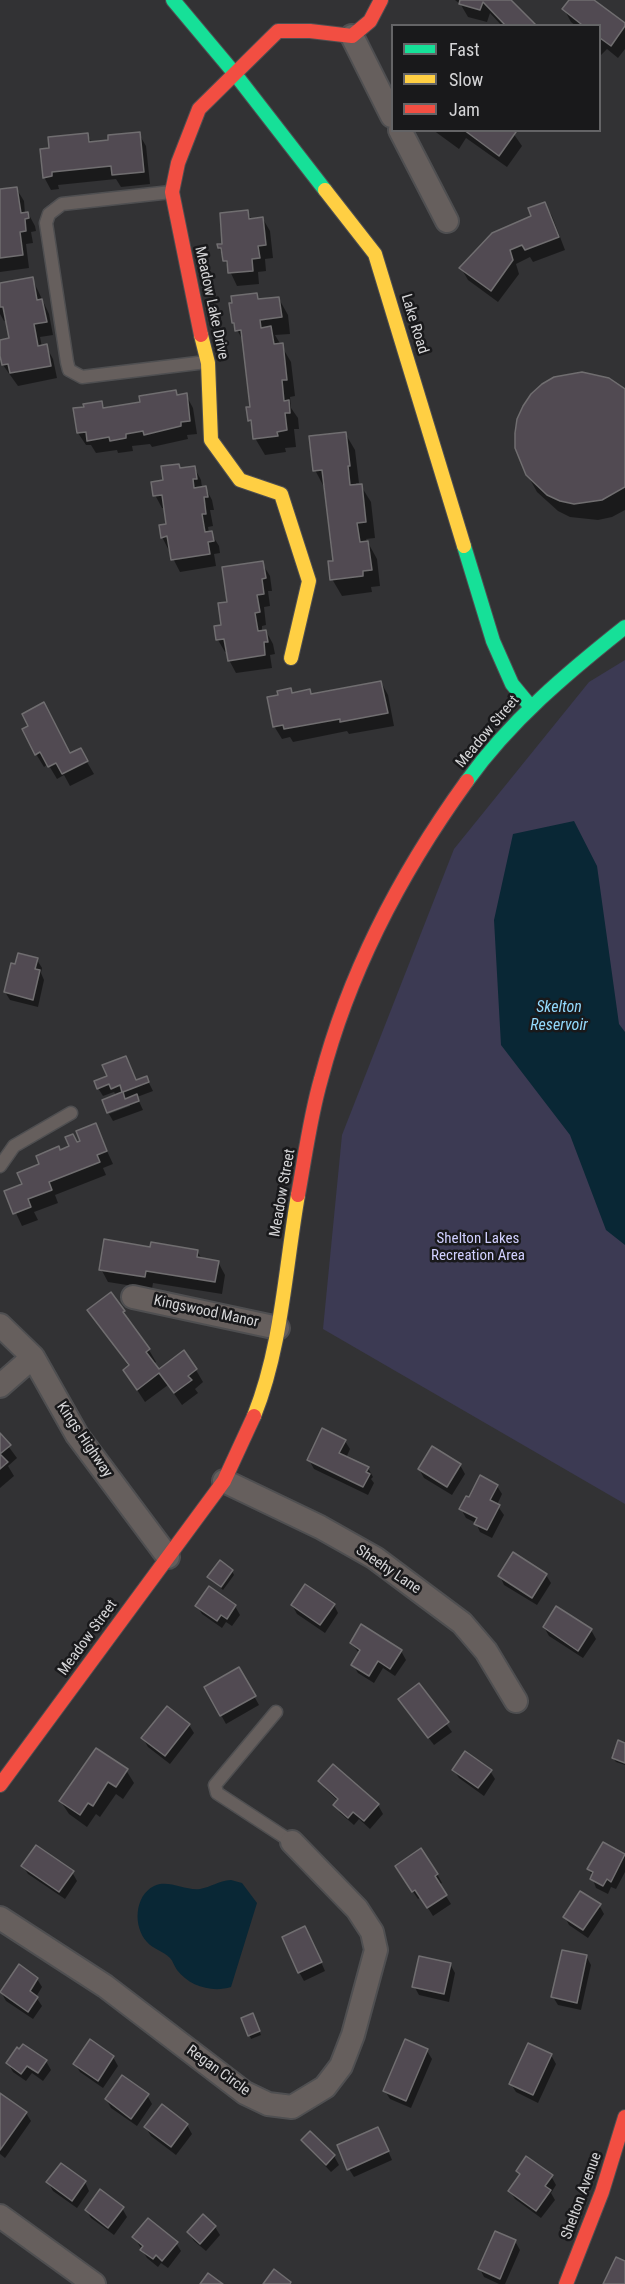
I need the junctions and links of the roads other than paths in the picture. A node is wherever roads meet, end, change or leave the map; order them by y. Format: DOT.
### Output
graph roads {
  1 [pos="173,0"];
  2 [pos="381,0"];
  3 [pos="351,36"];
  4 [pos="235,74"];
  5 [pos="391,112"];
  6 [pos="401,132"];
  7 [pos="172,192"];
  8 [pos="447,221"];
  9 [pos="208,362"];
  10 [pos="625,627"];
  11 [pos="291,658"];
  12 [pos="531,707"];
  13 [pos="71,1113"];
  14 [pos="0,1166"];
  15 [pos="133,1297"];
  16 [pos="0,1324"];
  17 [pos="278,1328"];
  18 [pos="33,1357"];
  19 [pos="0,1386"];
  20 [pos="224,1481"];
  21 [pos="168,1557"];
  22 [pos="516,1701"];
  23 [pos="276,1712"];
  24 [pos="0,1785"];
  25 [pos="292,1842"];
  26 [pos="0,1918"];
  27 [pos="625,2117"];
  28 [pos="0,2216"];
  29 [pos="94,2284"];
  30 [pos="566,2284"];
  1 -- 4 [label="street, Lake Road"];
  2 -- 3 [label="street"];
  3 -- 4 [label="street, Meadow Lake Drive"];
  3 -- 5 [label="street"];
  4 -- 7 [label="street, Meadow Lake Drive"];
  4 -- 12 [label="street, Lake Road"];
  6 -- 8 [label="street"];
  7 -- 9 [label="street, Meadow Lake Drive"];
  7 -- 9 [label="lane"];
  9 -- 11 [label="street, Meadow Lake Drive"];
  10 -- 12 [label="street, Meadow Street"];
  12 -- 17 [label="street, Meadow Street"];
  13 -- 14 [label="lane"];
  15 -- 17 [label="street, Kingswood Manor"];
  16 -- 18 [label="street, Kings Highway"];
  17 -- 20 [label="street, Meadow Street"];
  18 -- 19 [label="street"];
  18 -- 21 [label="street, Kings Highway"];
  20 -- 21 [label="street, Meadow Street"];
  20 -- 22 [label="street, Sheehy Lane"];
  21 -- 24 [label="street, Meadow Street"];
  23 -- 25 [label="lane"];
  25 -- 26 [label="street, Regan Circle"];
  27 -- 30 [label="street, Shelton Avenue"];
  28 -- 29 [label="street"];
}
